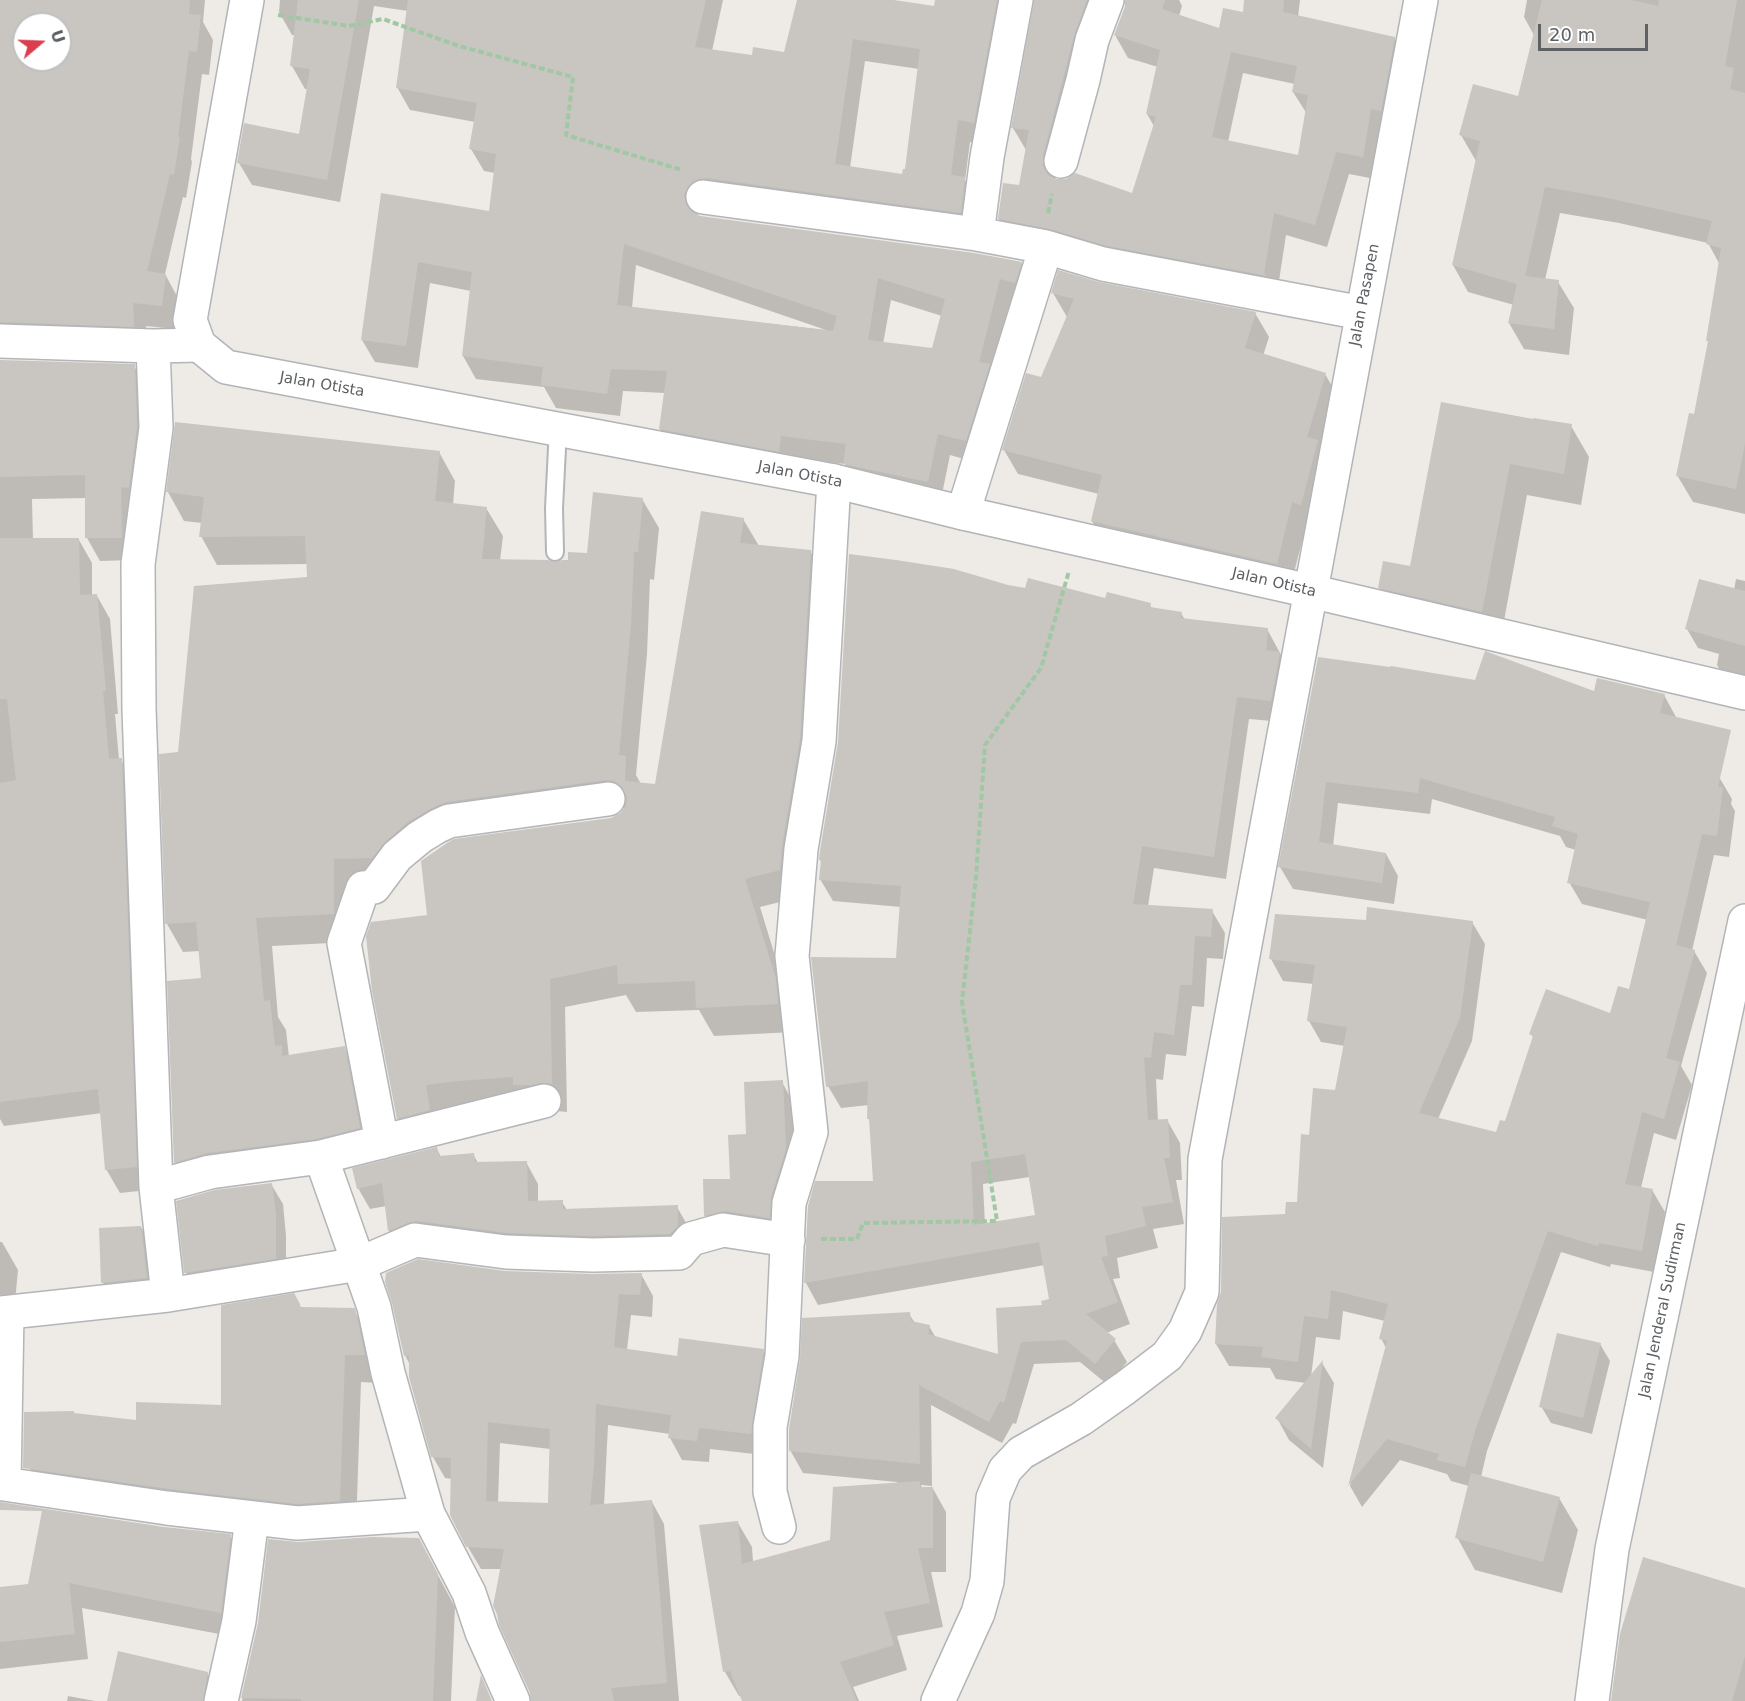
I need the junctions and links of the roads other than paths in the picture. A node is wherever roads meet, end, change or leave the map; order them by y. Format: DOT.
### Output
graph roads {
  1 [pos="1016,0"];
  2 [pos="1107,0"];
  3 [pos="1421,0"];
  4 [pos="246,5"];
  5 [pos="1061,161"];
  6 [pos="703,197"];
  7 [pos="976,234"];
  8 [pos="1042,246"];
  9 [pos="1362,313"];
  10 [pos="0,341"];
  11 [pos="199,345"];
  12 [pos="153,346"];
  13 [pos="558,428"];
  14 [pos="834,481"];
  15 [pos="963,513"];
  16 [pos="555,552"];
  17 [pos="1310,591"];
  18 [pos="1745,693"];
  19 [pos="608,798"];
  20 [pos="1745,921"];
  21 [pos="544,1101"];
  22 [pos="382,1142"];
  23 [pos="321,1158"];
  24 [pos="156,1187"];
  25 [pos="788,1239"];
  26 [pos="359,1264"];
  27 [pos="168,1295"];
  28 [pos="3,1313"];
  29 [pos="428,1514"];
  30 [pos="252,1518"];
  31 [pos="779,1527"];
  32 [pos="221,1701"];
  33 [pos="513,1701"];
  34 [pos="938,1701"];
  35 [pos="1592,1701"];
  1 -- 7 [label="street"];
  2 -- 5 [label="street"];
  3 -- 9 [label="street, Jalan Pasapen"];
  4 -- 11 [label="street"];
  6 -- 7 [label="street"];
  7 -- 8 [label="street"];
  8 -- 9 [label="street"];
  8 -- 15 [label="street"];
  9 -- 17 [label="street, Jalan Pasapen"];
  10 -- 12 [label="street"];
  11 -- 12 [label="street"];
  11 -- 13 [label="street, Jalan Otista"];
  12 -- 24 [label="street"];
  13 -- 14 [label="street, Jalan Otista"];
  13 -- 16 [label="lane"];
  14 -- 15 [label="street, Jalan Otista"];
  14 -- 25 [label="street"];
  15 -- 17 [label="street, Jalan Otista"];
  17 -- 18 [label="street, Jalan Otista"];
  17 -- 34 [label="street, Jalan Pasapen"];
  19 -- 22 [label="street"];
  20 -- 35 [label="street, Jalan Jenderal Sudirman"];
  21 -- 22 [label="street"];
  22 -- 23 [label="street"];
  23 -- 24 [label="street"];
  23 -- 26 [label="street"];
  24 -- 27 [label="street"];
  25 -- 26 [label="street"];
  25 -- 31 [label="street"];
  26 -- 27 [label="street"];
  26 -- 29 [label="street"];
  27 -- 28 [label="street"];
  28 -- 30 [label="street"];
  29 -- 30 [label="street"];
  29 -- 33 [label="street"];
  30 -- 32 [label="street"];
}
